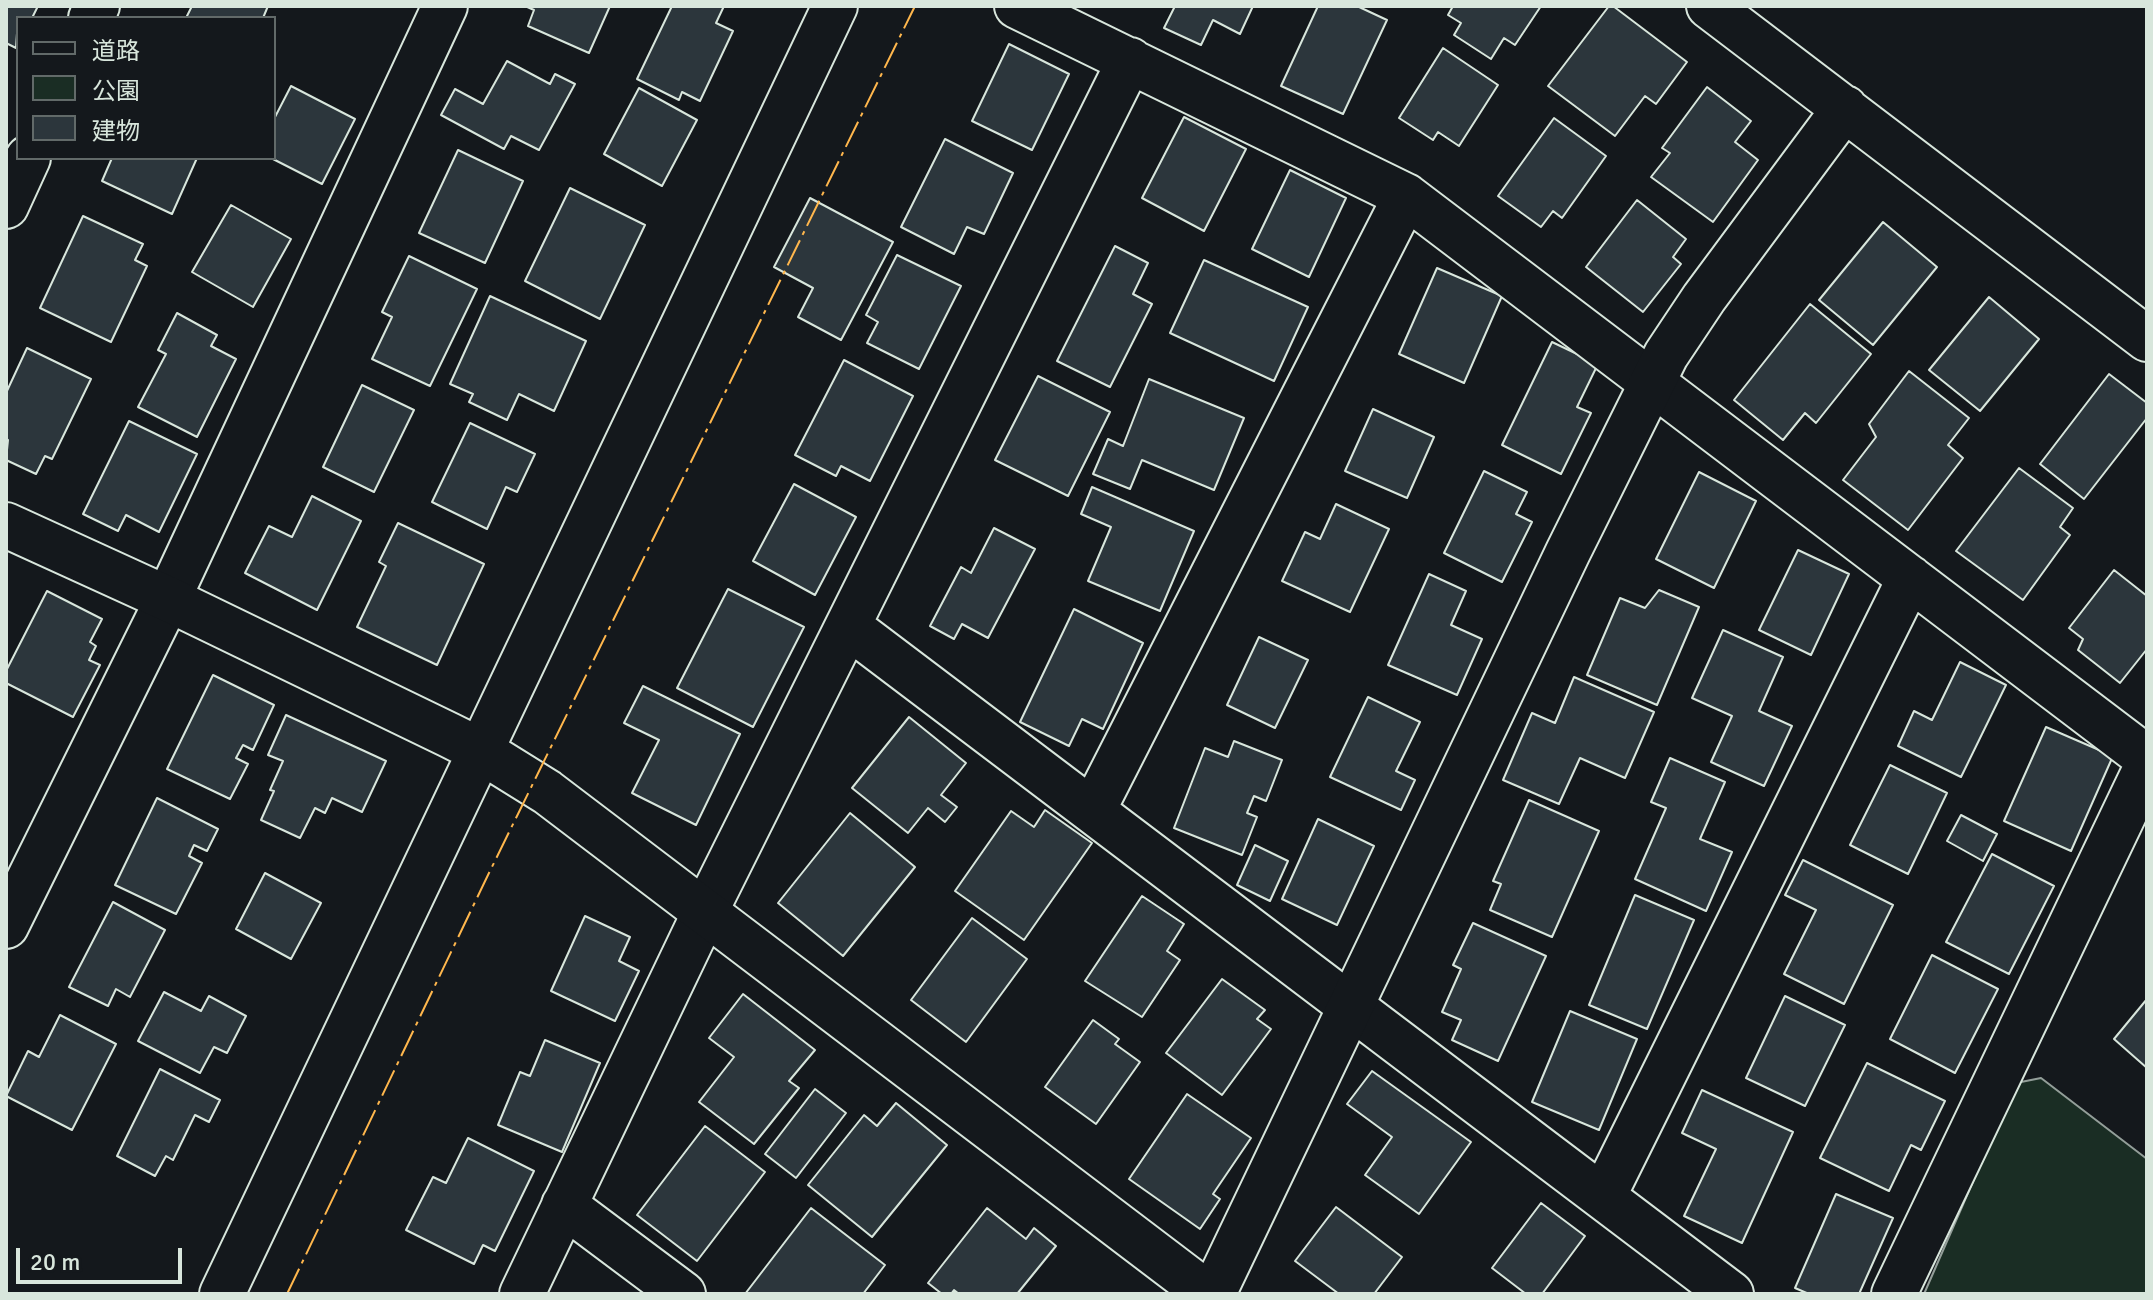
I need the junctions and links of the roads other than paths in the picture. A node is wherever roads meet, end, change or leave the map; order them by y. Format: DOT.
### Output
graph roads {
  1 [pos="445,6"];
  2 [pos="835,6"];
  3 [pos="1017,6"];
  4 [pos="1709,6"];
  5 [pos="1130,60"];
  6 [pos="1845,108"];
  7 [pos="27,160"];
  8 [pos="1406,196"];
  9 [pos="6,206"];
  10 [pos="2147,339"];
  11 [pos="1652,382"];
  12 [pos="6,525"];
  13 [pos="1910,578"];
  14 [pos="168,599"];
  15 [pos="848,626"];
  16 [pos="481,751"];
  17 [pos="2147,758"];
  18 [pos="2147,766"];
  19 [pos="1093,810"];
  20 [pos="705,912"];
  21 [pos="6,926"];
  22 [pos="1352,1005"];
  23 [pos="1603,1197"];
  24 [pos="564,1205"];
  25 [pos="222,1294"];
  26 [pos="522,1294"];
  27 [pos="683,1294"];
  28 [pos="1210,1294"];
  29 [pos="1731,1294"];
  30 [pos="1894,1294"];
  1 -- 14 [label="street"];
  2 -- 16 [label="street"];
  3 -- 5 [label="street"];
  4 -- 6 [label="street"];
  5 -- 8 [label="street"];
  5 -- 15 [label="street"];
  6 -- 10 [label="street"];
  6 -- 11 [label="street"];
  7 -- 9 [label="street"];
  8 -- 11 [label="street"];
  8 -- 19 [label="street"];
  11 -- 13 [label="street"];
  11 -- 22 [label="street"];
  12 -- 14 [label="street"];
  13 -- 17 [label="street"];
  13 -- 23 [label="street"];
  14 -- 16 [label="street"];
  14 -- 21 [label="street"];
  15 -- 19 [label="street"];
  15 -- 20 [label="street"];
  16 -- 20 [label="street"];
  16 -- 25 [label="street"];
  18 -- 30 [label="street"];
  19 -- 22 [label="street"];
  20 -- 24 [label="street"];
  20 -- 28 [label="street"];
  22 -- 23 [label="street"];
  22 -- 28 [label="street"];
  23 -- 29 [label="street"];
  24 -- 26 [label="street"];
  24 -- 27 [label="street"];
}
